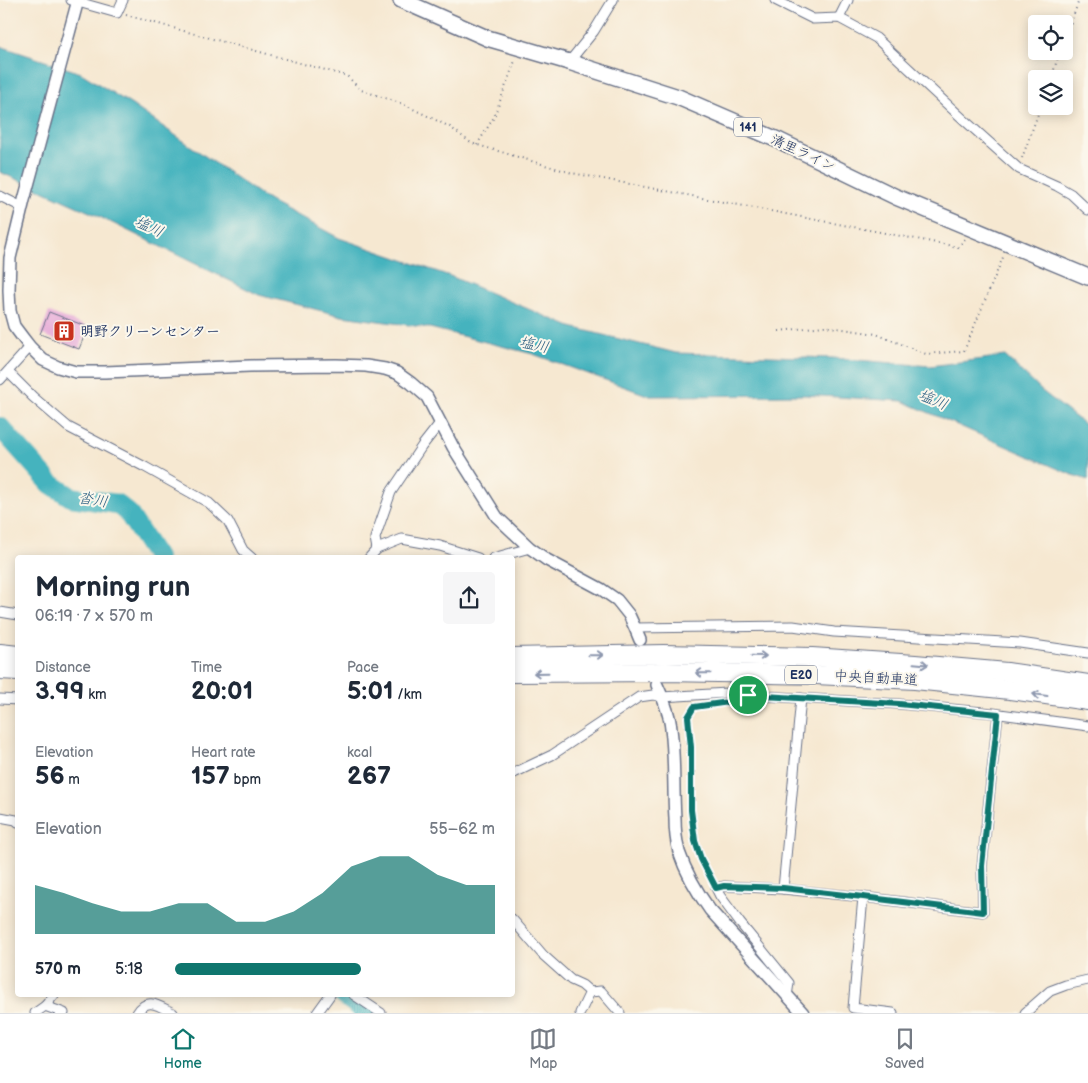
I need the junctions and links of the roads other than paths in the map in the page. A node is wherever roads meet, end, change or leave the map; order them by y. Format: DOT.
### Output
graph roads {
  1 [pos="122,0"];
  2 [pos="401,0"];
  3 [pos="613,0"];
  4 [pos="775,0"];
  5 [pos="848,0"];
  6 [pos="76,2"];
  7 [pos="839,18"];
  8 [pos="569,62"];
  9 [pos="0,196"];
  10 [pos="23,203"];
  11 [pos="1088,210"];
  12 [pos="1088,276"];
  13 [pos="30,347"];
  14 [pos="8,372"];
  15 [pos="0,380"];
  16 [pos="440,423"];
  17 [pos="530,548"];
  18 [pos="377,549"];
  19 [pos="249,555"];
  20 [pos="372,555"];
  21 [pos="468,555"];
  22 [pos="504,555"];
  23 [pos="0,612"];
  24 [pos="15,614"];
  25 [pos="636,628"];
  26 [pos="640,640"];
  27 [pos="1088,652"];
  28 [pos="0,653"];
  29 [pos="15,655"];
  30 [pos="515,656"];
  31 [pos="0,670"];
  32 [pos="15,671"];
  33 [pos="515,673"];
  34 [pos="1088,684"];
  35 [pos="657,685"];
  36 [pos="748,695"];
  37 [pos="662,697"];
  38 [pos="801,698"];
  39 [pos="0,699"];
  40 [pos="15,700"];
  41 [pos="1088,701"];
  42 [pos="998,714"];
  43 [pos="1088,726"];
  44 [pos="515,773"];
  45 [pos="0,817"];
  46 [pos="15,820"];
  47 [pos="716,888"];
  48 [pos="783,888"];
  49 [pos="863,897"];
  50 [pos="515,922"];
  51 [pos="1088,980"];
  52 [pos="590,992"];
  53 [pos="788,996"];
  54 [pos="52,997"];
  55 [pos="329,997"];
  56 [pos="357,997"];
  57 [pos="45,1006"];
  58 [pos="35,1013"];
  59 [pos="64,1013"];
  60 [pos="137,1013"];
  61 [pos="173,1013"];
  62 [pos="317,1013"];
  63 [pos="381,1013"];
  64 [pos="580,1013"];
  65 [pos="620,1013"];
  66 [pos="803,1013"];
  67 [pos="893,1013"];
  68 [pos="1025,1013"];
  1 -- 6 [label="street"];
  2 -- 8 [label="highway, 清里ライン / 141"];
  3 -- 8 [label="street"];
  4 -- 7 [label="street"];
  5 -- 7 [label="street"];
  6 -- 10 [label="street"];
  7 -- 11 [label="street"];
  8 -- 12 [label="highway, 清里ライン / 141"];
  9 -- 10 [label="street"];
  10 -- 13 [label="street"];
  13 -- 14 [label="street"];
  13 -- 16 [label="street"];
  14 -- 15 [label="street"];
  14 -- 19 [label="street"];
  16 -- 17 [label="street"];
  16 -- 18 [label="street"];
  17 -- 22 [label="street"];
  17 -- 25 [label="street"];
  18 -- 20 [label="street"];
  18 -- 21 [label="street"];
  23 -- 24 [label="street"];
  25 -- 26 [label="street"];
  25 -- 27 [label="street"];
  28 -- 29 [label="highway"];
  30 -- 34 [label="highway, 中央自動車道 / E20, one-way"];
  31 -- 32 [label="highway"];
  41 -- 33 [label="highway, 中央自動車道 / E20, one-way"];
  35 -- 37 [label="street"];
  36 -- 37 [label="street"];
  36 -- 38 [label="street"];
  36 -- 47 [label="lane"];
  37 -- 44 [label="street"];
  37 -- 53 [label="street"];
  38 -- 42 [label="street"];
  38 -- 48 [label="street"];
  39 -- 40 [label="street"];
  42 -- 43 [label="street"];
  42 -- 49 [label="street"];
  45 -- 46 [label="street"];
  47 -- 48 [label="street"];
  47 -- 53 [label="street"];
  48 -- 49 [label="street"];
  49 -- 67 [label="street"];
  50 -- 52 [label="street"];
  51 -- 68 [label="street"];
  52 -- 64 [label="street"];
  52 -- 65 [label="street"];
  53 -- 66 [label="street"];
  54 -- 57 [label="street"];
  55 -- 62 [label="street"];
  56 -- 63 [label="street"];
  57 -- 58 [label="street"];
  57 -- 59 [label="street"];
  60 -- 61 [label="street"];
}
